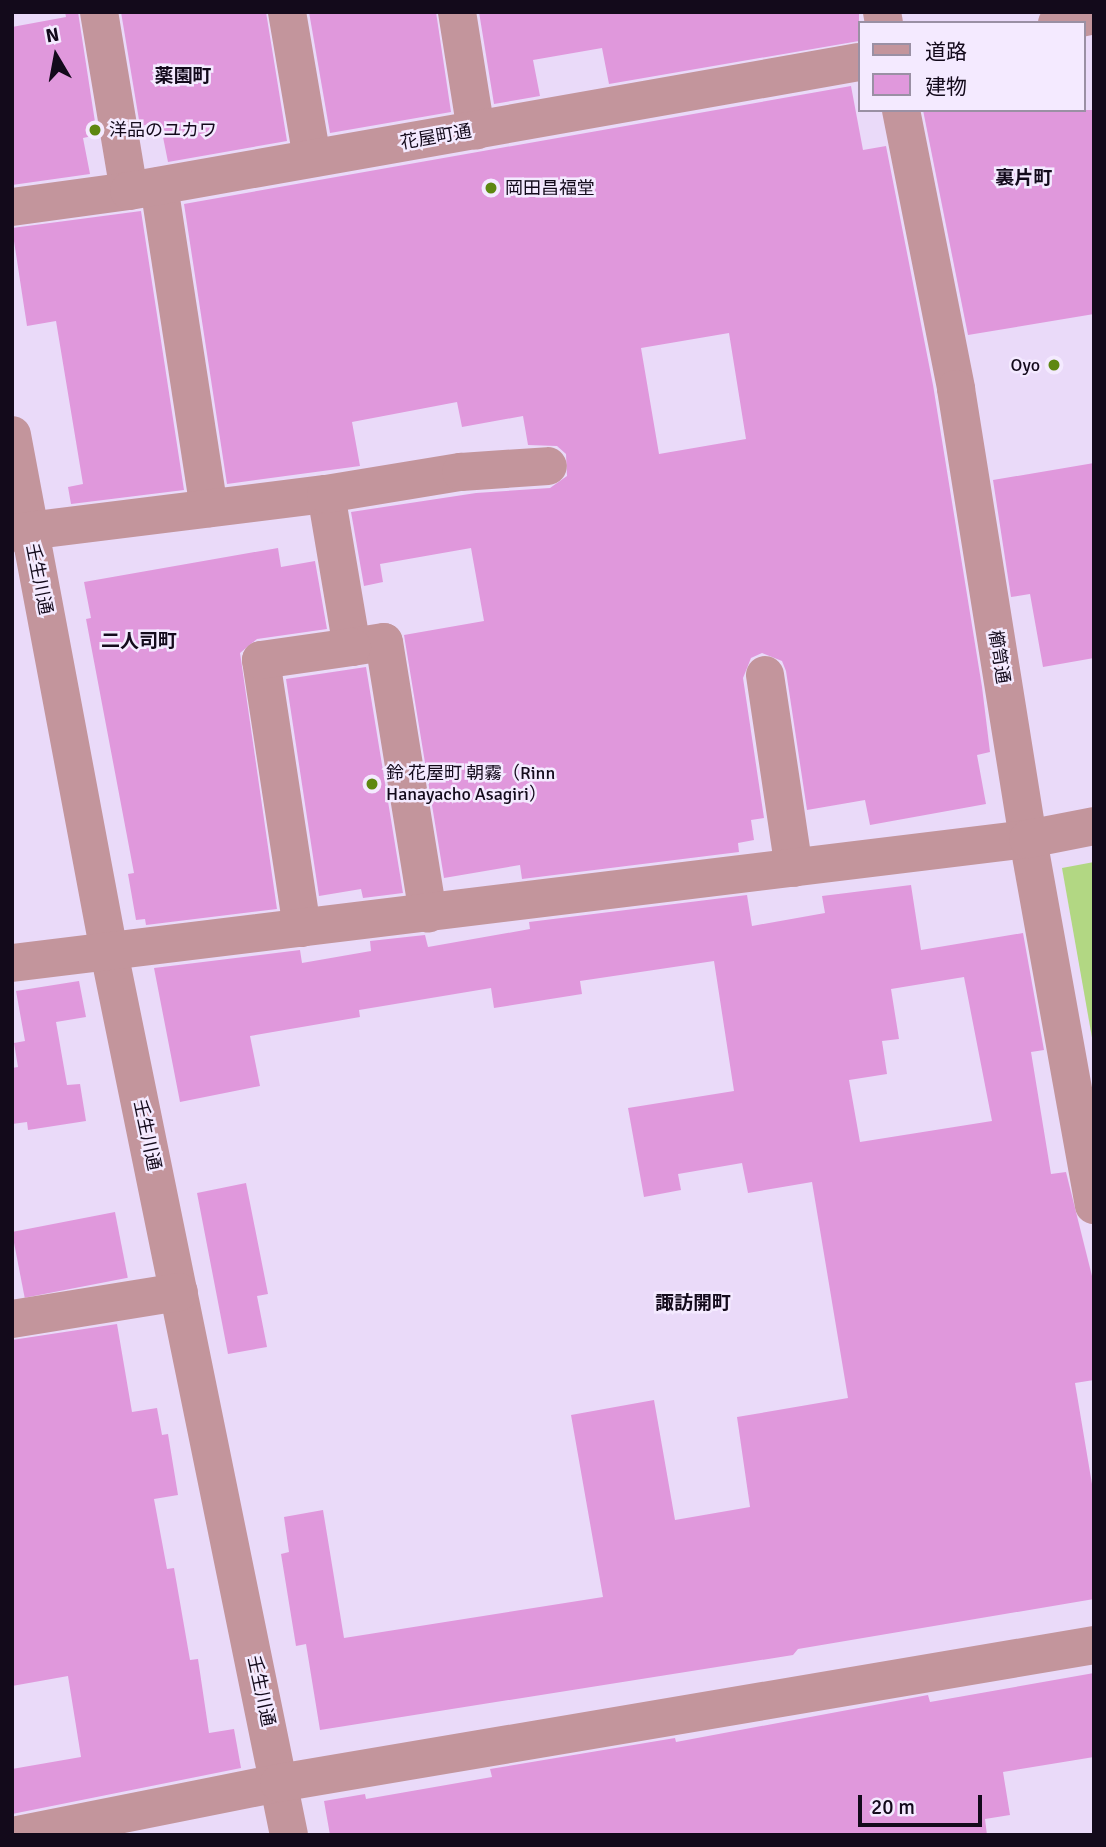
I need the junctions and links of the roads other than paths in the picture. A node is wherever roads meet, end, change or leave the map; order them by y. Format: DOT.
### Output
graph roads {
  1 [pos="99,12"];
  2 [pos="287,12"];
  3 [pos="457,12"];
  4 [pos="1094,15"];
  5 [pos="1066,21"];
  6 [pos="858,62"];
  7 [pos="901,112"];
  8 [pos="476,130"];
  9 [pos="312,159"];
  10 [pos="144,188"];
  11 [pos="12,207"];
  12 [pos="12,435"];
  13 [pos="548,466"];
  14 [pos="326,494"];
  15 [pos="209,509"];
  16 [pos="21,531"];
  17 [pos="352,647"];
  18 [pos="765,675"];
  19 [pos="1094,826"];
  20 [pos="1028,839"];
  21 [pos="794,868"];
  22 [pos="428,913"];
  23 [pos="302,928"];
  24 [pos="109,952"];
  25 [pos="12,963"];
  26 [pos="1094,1205"];
  27 [pos="179,1292"];
  28 [pos="12,1319"];
  29 [pos="1094,1645"];
  30 [pos="279,1783"];
  31 [pos="18,1835"];
  32 [pos="289,1835"];
  1 -- 10 [label="street"];
  2 -- 9 [label="street"];
  3 -- 8 [label="street"];
  4 -- 5 [label="street"];
  6 -- 8 [label="street, 花屋町通"];
  7 -- 20 [label="street, 櫛笥通"];
  8 -- 9 [label="street, 花屋町通"];
  9 -- 10 [label="street, 花屋町通"];
  10 -- 11 [label="street, 花屋町通"];
  10 -- 15 [label="street"];
  12 -- 16 [label="street, 壬生川通"];
  13 -- 14 [label="street"];
  14 -- 15 [label="street"];
  14 -- 17 [label="street"];
  15 -- 16 [label="street"];
  16 -- 24 [label="street, 壬生川通"];
  17 -- 22 [label="street"];
  17 -- 23 [label="street"];
  18 -- 21 [label="street"];
  19 -- 20 [label="street"];
  20 -- 21 [label="street"];
  20 -- 26 [label="street, 櫛笥通"];
  21 -- 22 [label="street"];
  22 -- 23 [label="street"];
  23 -- 24 [label="street"];
  24 -- 25 [label="street"];
  24 -- 27 [label="street, 壬生川通"];
  27 -- 28 [label="street"];
  27 -- 30 [label="street, 壬生川通"];
  29 -- 30 [label="street"];
  30 -- 31 [label="street"];
  30 -- 32 [label="street, 壬生川通"];
}
